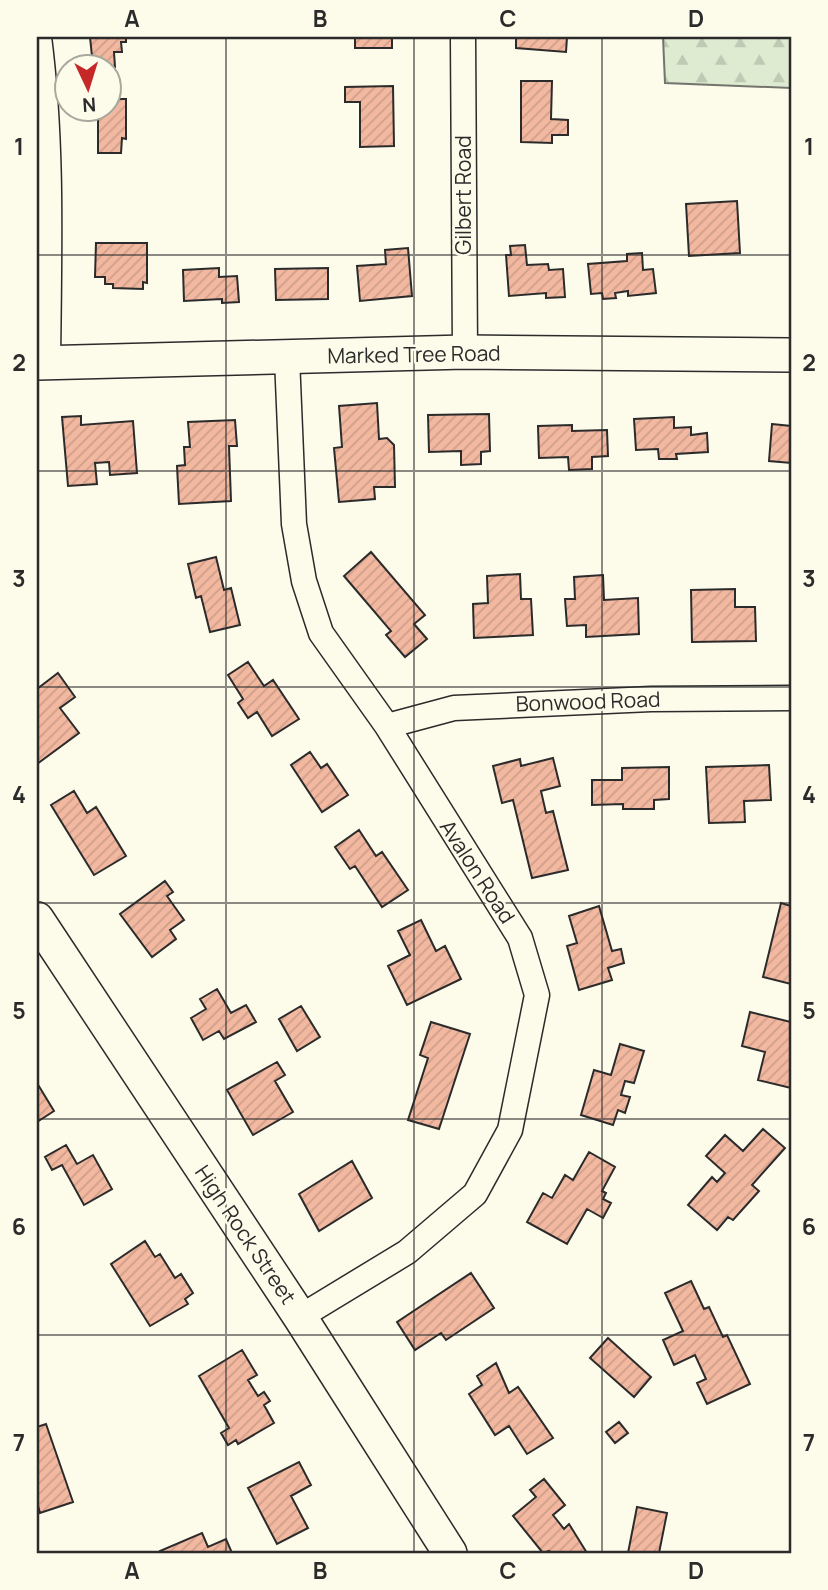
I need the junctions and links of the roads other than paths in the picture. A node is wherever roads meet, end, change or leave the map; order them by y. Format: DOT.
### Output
graph roads {
  1 [pos="39,37"];
  2 [pos="463,37"];
  3 [pos="465,352"];
  4 [pos="791,355"];
  5 [pos="287,358"];
  6 [pos="42,363"];
  7 [pos="791,698"];
  8 [pos="387,726"];
  9 [pos="37,919"];
  10 [pos="300,1317"];
  11 [pos="450,1553"];
  1 -- 6 [label="street"];
  2 -- 3 [label="street, Gilbert Road"];
  3 -- 4 [label="street, Marked Tree Road"];
  3 -- 5 [label="street, Marked Tree Road"];
  5 -- 6 [label="street, Marked Tree Road"];
  5 -- 8 [label="street, Avalon Road"];
  7 -- 8 [label="street, Bonwood Road"];
  8 -- 10 [label="street, Avalon Road"];
  9 -- 10 [label="street, High Rock Street"];
  10 -- 11 [label="street, High Rock Street"];
}
